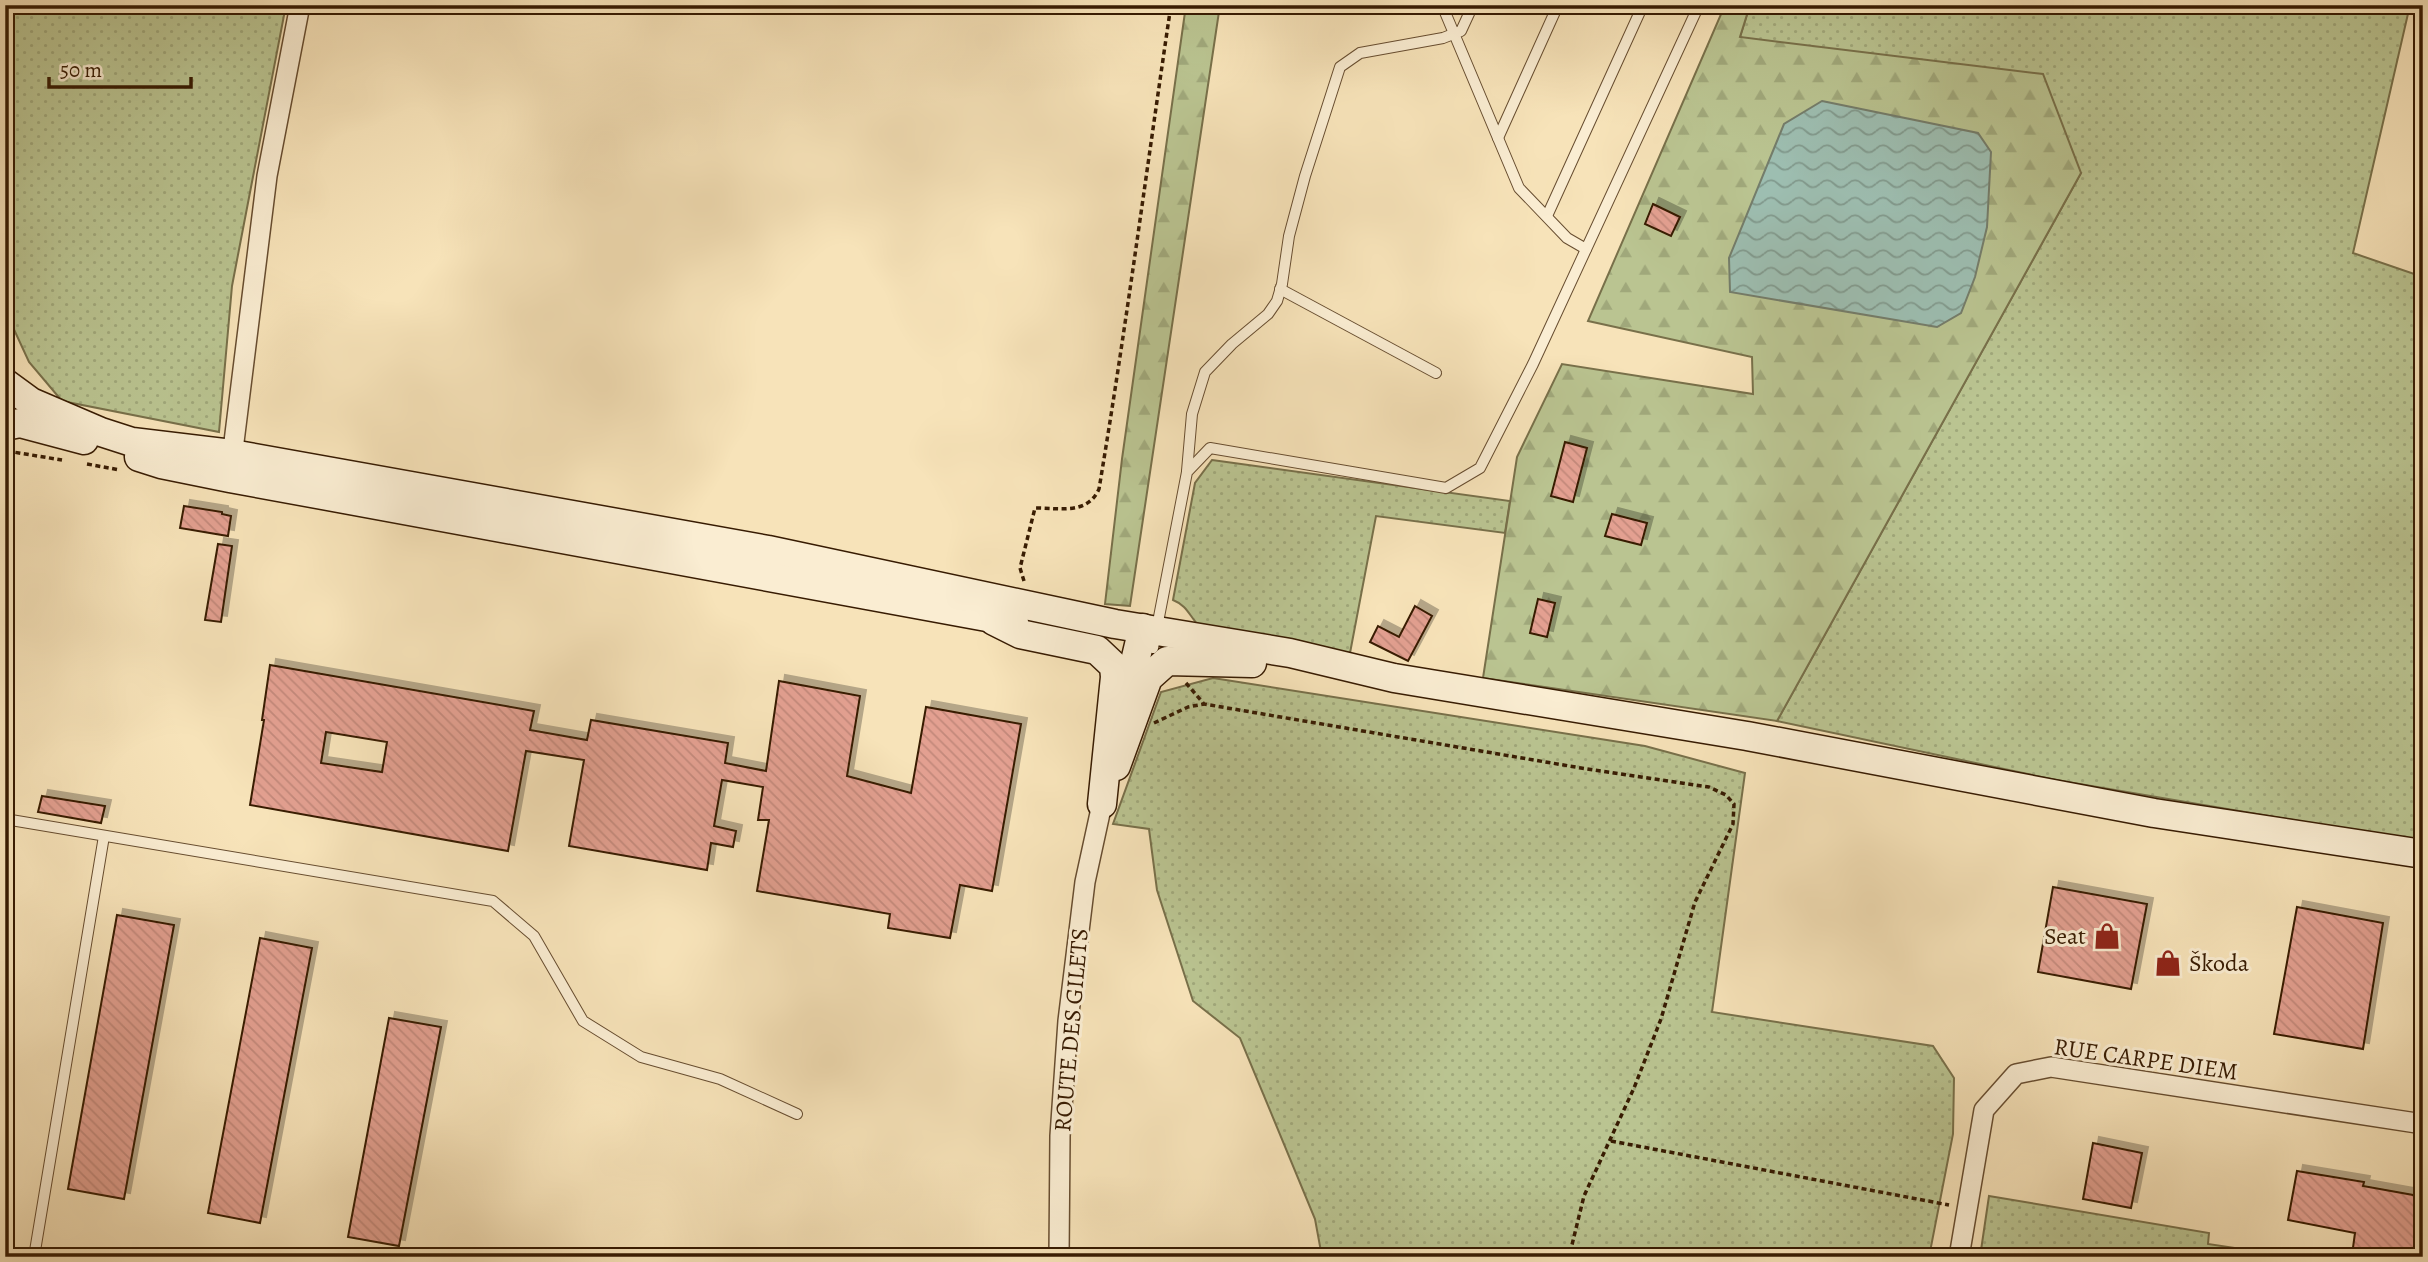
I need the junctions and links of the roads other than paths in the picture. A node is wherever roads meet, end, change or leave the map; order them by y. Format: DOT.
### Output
graph roads {
  1 [pos="300,5"];
  2 [pos="1442,5"];
  3 [pos="1473,5"];
  4 [pos="1558,5"];
  5 [pos="1643,5"];
  6 [pos="1699,5"];
  7 [pos="1454,34"];
  8 [pos="1498,138"];
  9 [pos="1547,216"];
  10 [pos="1586,249"];
  11 [pos="1280,289"];
  12 [pos="1436,373"];
  13 [pos="5,383"];
  14 [pos="5,426"];
  15 [pos="231,466"];
  16 [pos="1186,472"];
  17 [pos="983,616"];
  18 [pos="1148,637"];
  19 [pos="1252,663"];
  20 [pos="1394,678"];
  21 [pos="1102,804"];
  22 [pos="5,819"];
  23 [pos="104,836"];
  24 [pos="2423,854"];
  25 [pos="797,1114"];
  26 [pos="2423,1124"];
  27 [pos="1060,1255"];
  28 [pos="34,1257"];
  29 [pos="1082,1257"];
  30 [pos="1959,1257"];
  1 -- 15 [label="street"];
  2 -- 7 [label="lane"];
  3 -- 7 [label="lane"];
  4 -- 8 [label="lane"];
  5 -- 9 [label="lane"];
  6 -- 10 [label="lane"];
  7 -- 8 [label="lane"];
  7 -- 11 [label="lane"];
  8 -- 9 [label="lane"];
  9 -- 10 [label="lane"];
  10 -- 16 [label="lane"];
  11 -- 12 [label="lane"];
  11 -- 16 [label="lane"];
  13 -- 15 [label="main road"];
  14 -- 15 [label="main road"];
  15 -- 17 [label="main road"];
  15 -- 18 [label="main road"];
  16 -- 18 [label="lane"];
  17 -- 18 [label="main road"];
  17 -- 21 [label="main road, ROUTE DES GILETS"];
  18 -- 19 [label="main road"];
  18 -- 20 [label="main road"];
  18 -- 21 [label="main road, ROUTE DES GILETS"];
  19 -- 20 [label="main road"];
  19 -- 21 [label="main road, ROUTE DES GILETS"];
  20 -- 24 [label="main road"];
  21 -- 27 [label="street, ROUTE DES GILETS"];
  22 -- 23 [label="lane"];
  23 -- 25 [label="lane"];
  23 -- 28 [label="lane"];
  26 -- 30 [label="street, RUE CARPE DIEM"];
  27 -- 29 [label="lane"];
}
